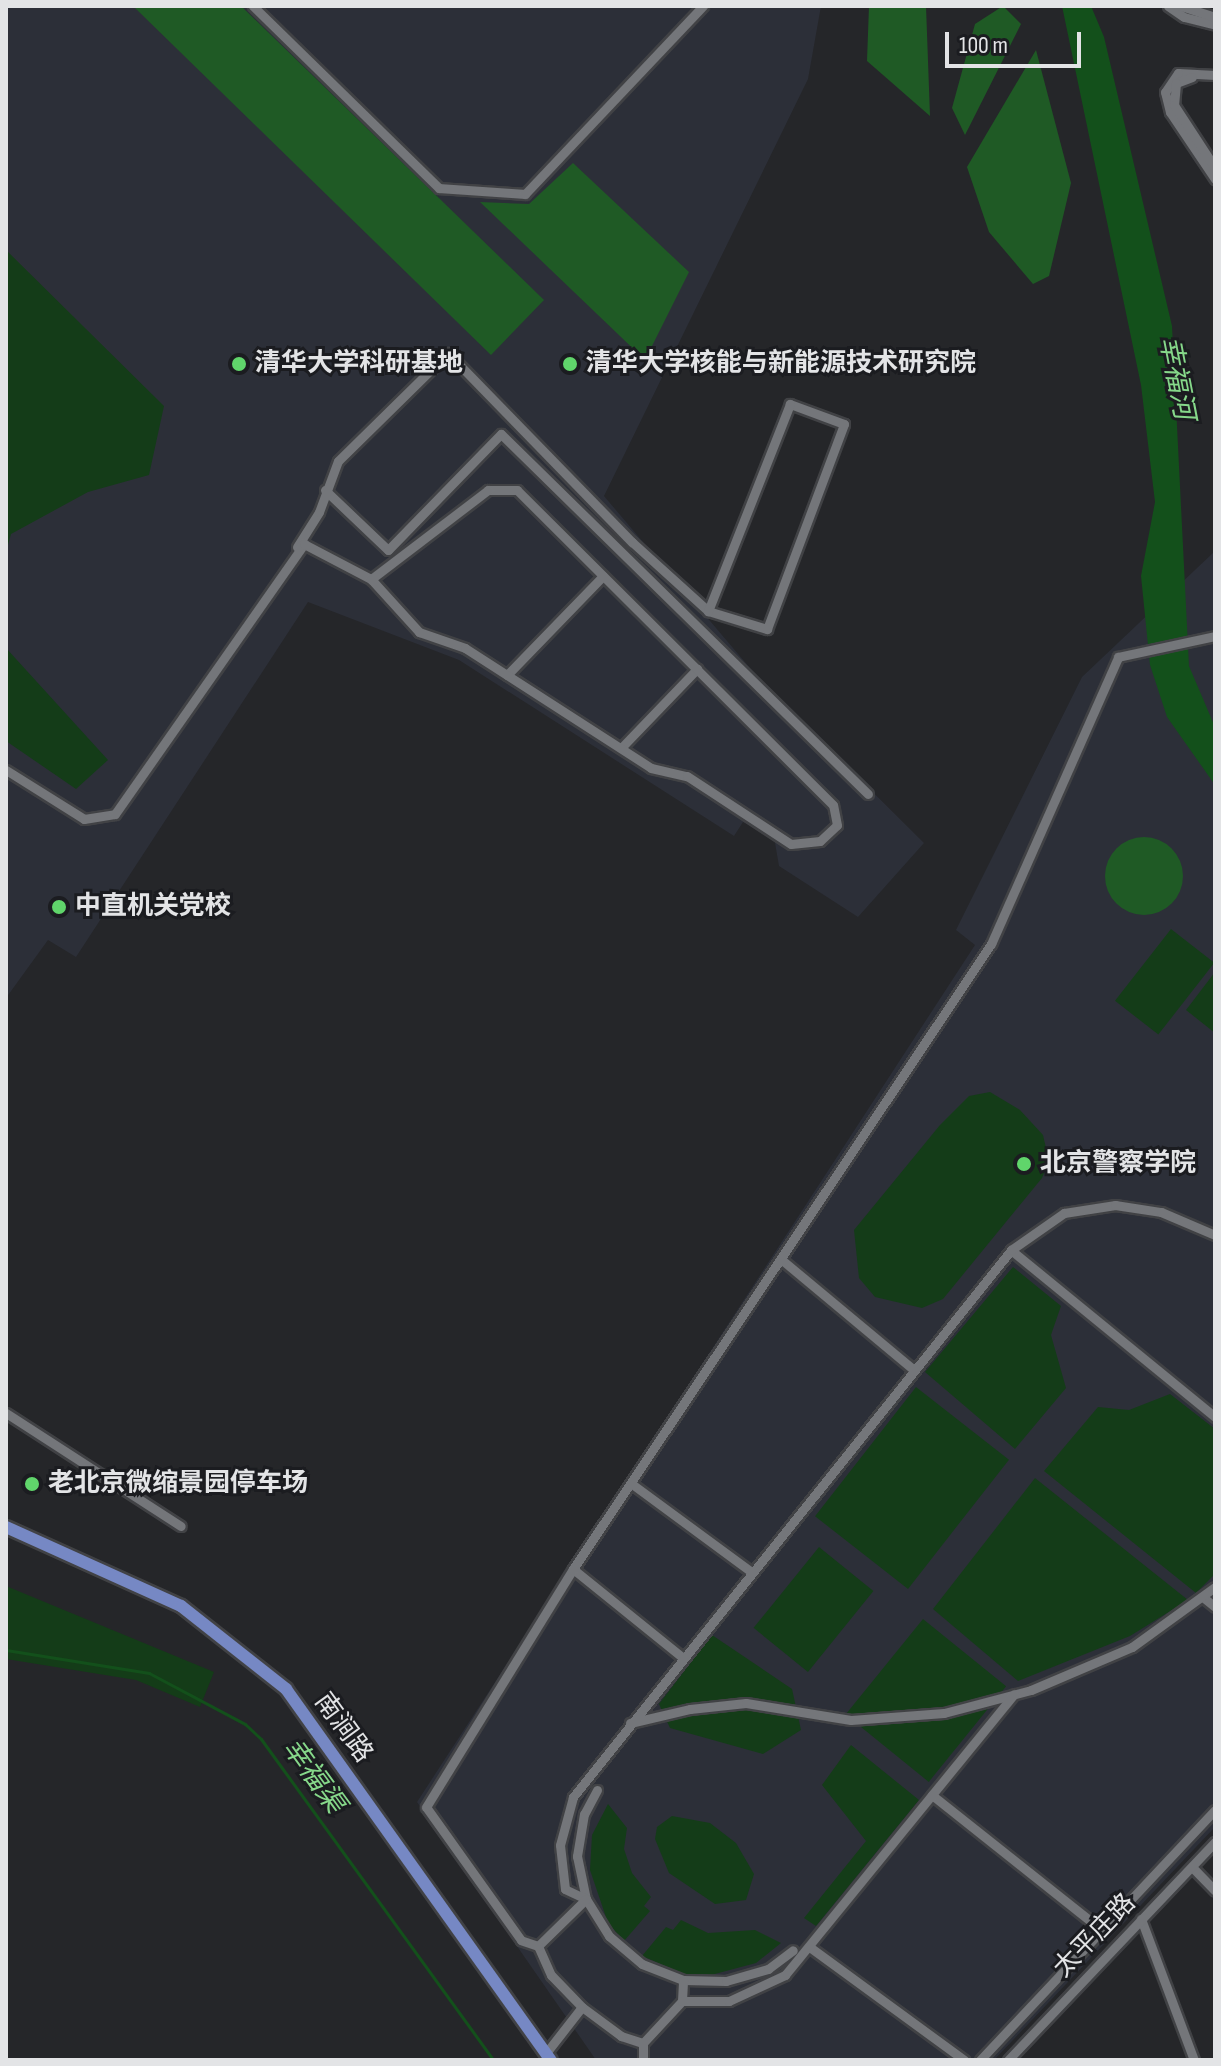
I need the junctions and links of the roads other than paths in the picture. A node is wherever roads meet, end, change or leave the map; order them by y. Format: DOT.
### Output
graph roads {
  1 [pos="253,6"];
  2 [pos="703,6"];
  3 [pos="1168,6"];
  4 [pos="1181,6"];
  5 [pos="1215,17"];
  6 [pos="1215,25"];
  7 [pos="1215,78"];
  8 [pos="1215,168"];
  9 [pos="1215,179"];
  10 [pos="325,490"];
  11 [pos="297,547"];
  12 [pos="603,576"];
  13 [pos="371,579"];
  14 [pos="708,611"];
  15 [pos="1210,637"];
  16 [pos="697,669"];
  17 [pos="507,675"];
  18 [pos="621,748"];
  19 [pos="6,770"];
  20 [pos="868,794"];
  21 [pos="1215,1235"];
  22 [pos="1011,1250"];
  23 [pos="782,1260"];
  24 [pos="914,1370"];
  25 [pos="6,1413"];
  26 [pos="1215,1417"];
  27 [pos="632,1484"];
  28 [pos="181,1526"];
  29 [pos="6,1527"];
  30 [pos="573,1569"];
  31 [pos="750,1571"];
  32 [pos="1215,1587"];
  33 [pos="1204,1598"];
  34 [pos="1215,1607"];
  35 [pos="682,1657"];
  36 [pos="1014,1694"];
  37 [pos="630,1723"];
  38 [pos="597,1790"];
  39 [pos="932,1795"];
  40 [pos="1215,1810"];
  41 [pos="1215,1842"];
  42 [pos="1192,1867"];
  43 [pos="1215,1891"];
  44 [pos="586,1899"];
  45 [pos="1141,1919"];
  46 [pos="1102,1930"];
  47 [pos="538,1946"];
  48 [pos="811,1948"];
  49 [pos="793,1950"];
  50 [pos="683,1980"];
  51 [pos="682,2001"];
  52 [pos="582,2007"];
  53 [pos="643,2043"];
  54 [pos="549,2056"];
  55 [pos="643,2060"];
  56 [pos="964,2060"];
  57 [pos="980,2060"];
  58 [pos="1008,2060"];
  59 [pos="1194,2060"];
  1 -- 2 [label="street"];
  3 -- 6 [label="street"];
  4 -- 5 [label="street"];
  7 -- 8 [label="street"];
  7 -- 9 [label="street"];
  10 -- 11 [label="street"];
  10 -- 14 [label="street"];
  10 -- 20 [label="street"];
  11 -- 13 [label="street"];
  11 -- 19 [label="street"];
  12 -- 13 [label="street"];
  12 -- 16 [label="street"];
  12 -- 17 [label="street"];
  13 -- 17 [label="street"];
  14 -- 14 [label="street"];
  15 -- 23 [label="street"];
  16 -- 18 [label="street"];
  16 -- 18 [label="street"];
  17 -- 18 [label="street"];
  21 -- 22 [label="street"];
  22 -- 24 [label="street"];
  22 -- 26 [label="street"];
  23 -- 24 [label="street"];
  23 -- 27 [label="street"];
  24 -- 31 [label="street"];
  25 -- 28 [label="street"];
  27 -- 30 [label="street"];
  27 -- 31 [label="street"];
  29 -- 54 [label="main road, 南涧路"];
  30 -- 35 [label="street"];
  30 -- 47 [label="street"];
  31 -- 35 [label="street"];
  32 -- 33 [label="street"];
  33 -- 34 [label="street"];
  33 -- 36 [label="street"];
  35 -- 37 [label="street"];
  36 -- 37 [label="street"];
  36 -- 39 [label="street"];
  37 -- 44 [label="street"];
  38 -- 44 [label="street"];
  39 -- 46 [label="street"];
  39 -- 48 [label="street"];
  40 -- 46 [label="street"];
  41 -- 42 [label="street, 太平庄路"];
  42 -- 43 [label="street"];
  42 -- 45 [label="street, 太平庄路"];
  44 -- 47 [label="street"];
  44 -- 50 [label="street"];
  45 -- 58 [label="street, 太平庄路"];
  45 -- 59 [label="street"];
  46 -- 57 [label="street"];
  47 -- 52 [label="street"];
  48 -- 51 [label="street"];
  48 -- 56 [label="street"];
  49 -- 50 [label="street"];
  50 -- 51 [label="street"];
  51 -- 53 [label="street"];
  52 -- 53 [label="street"];
  52 -- 54 [label="street"];
  53 -- 55 [label="street"];
}
